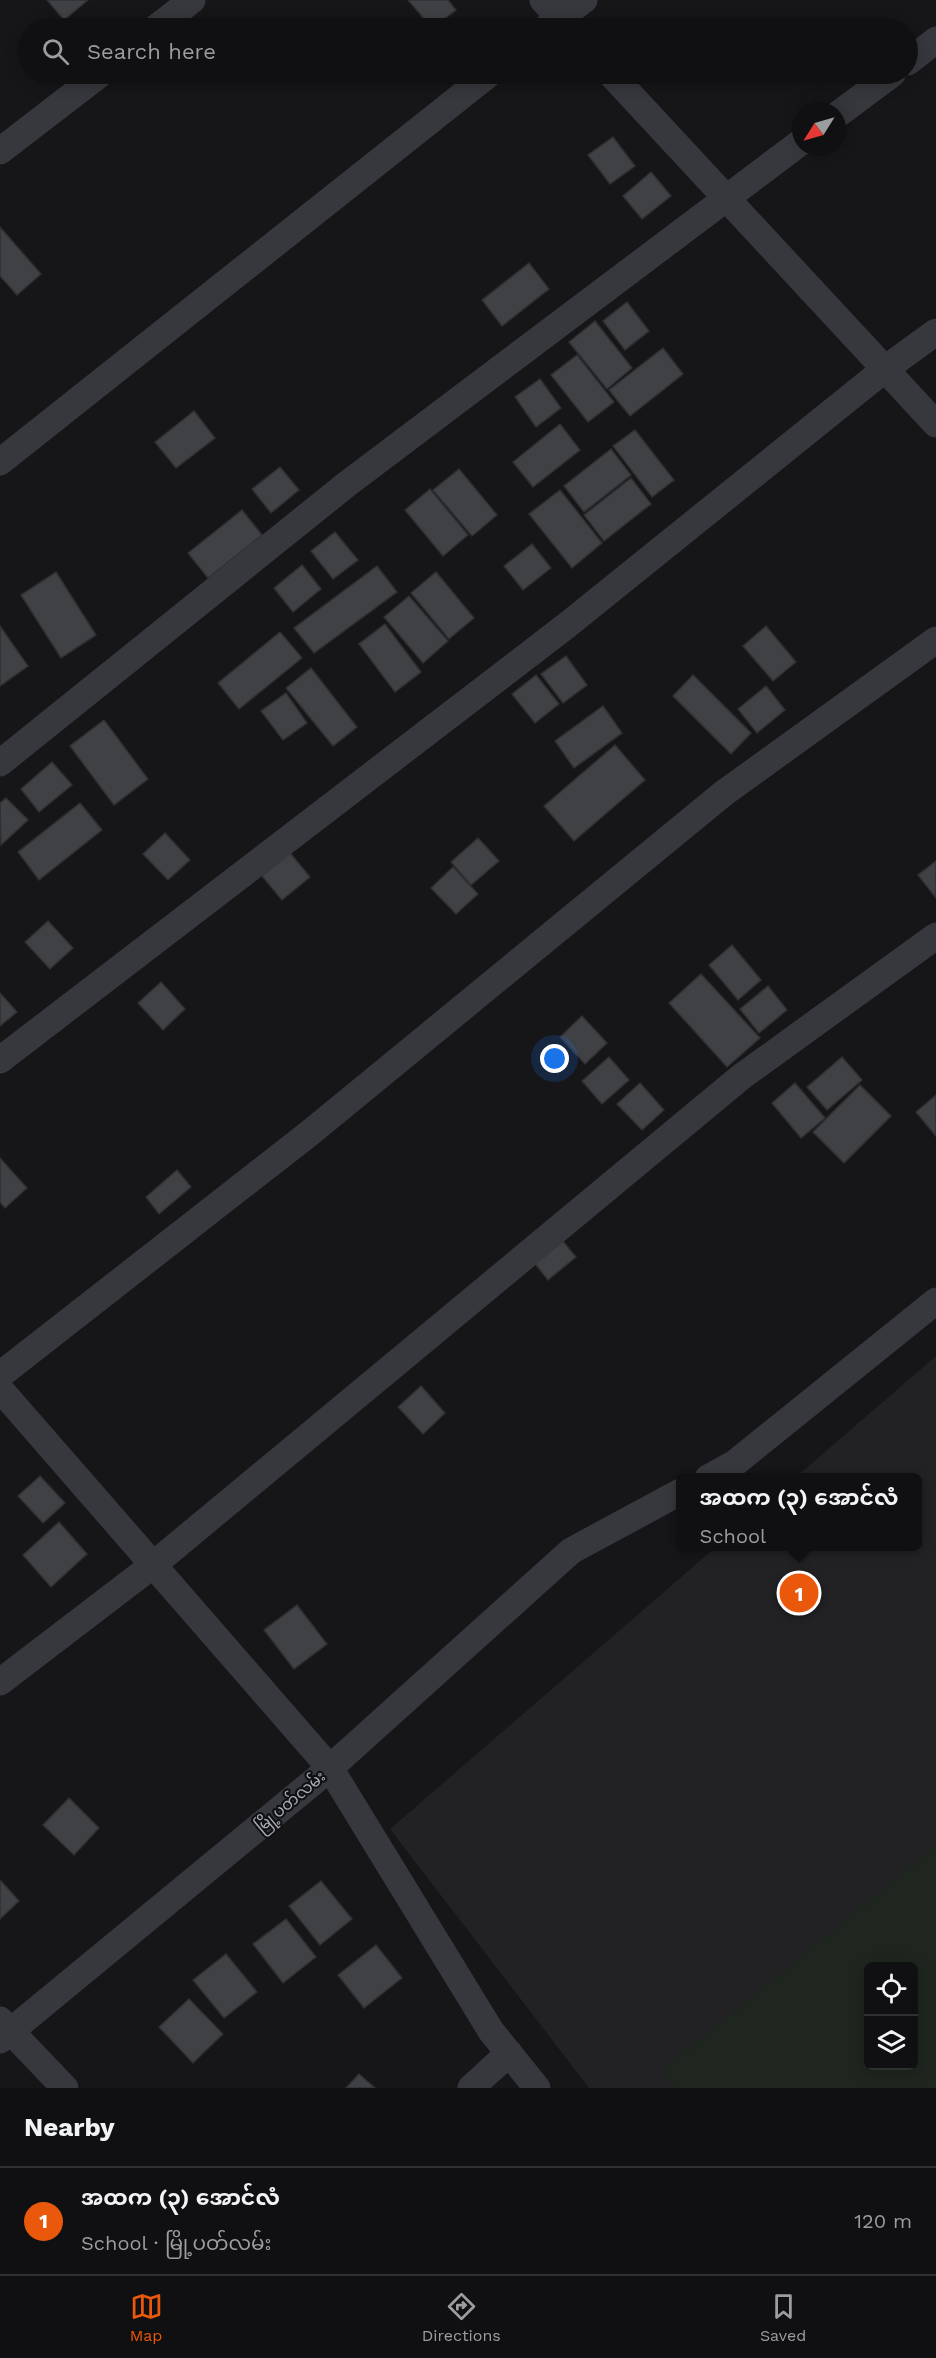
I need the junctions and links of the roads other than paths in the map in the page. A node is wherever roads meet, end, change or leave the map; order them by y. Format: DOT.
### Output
graph roads {
  1 [pos="192,0"];
  2 [pos="584,0"];
  3 [pos="169,18"];
  4 [pos="556,18"];
  5 [pos="936,40"];
  6 [pos="918,54"];
  7 [pos="87,84"];
  8 [pos="476,84"];
  9 [pos="619,84"];
  10 [pos="879,84"];
  11 [pos="846,108"];
  12 [pos="792,149"];
  13 [pos="0,151"];
  14 [pos="727,199"];
  15 [pos="936,332"];
  16 [pos="885,369"];
  17 [pos="936,424"];
  18 [pos="0,462"];
  19 [pos="936,640"];
  20 [pos="0,764"];
  21 [pos="936,936"];
  22 [pos="0,1060"];
  23 [pos="936,1301"];
  24 [pos="0,1375"];
  25 [pos="0,1389"];
  26 [pos="717,1473"];
  27 [pos="676,1495"];
  28 [pos="153,1565"];
  29 [pos="0,1682"];
  30 [pos="330,1768"];
  31 [pos="4,2031"];
  32 [pos="510,2053"];
  33 [pos="65,2088"];
  34 [pos="471,2088"];
  35 [pos="537,2088"];
  1 -- 3 [label="street"];
  2 -- 4 [label="street"];
  5 -- 6 [label="street"];
  7 -- 13 [label="street"];
  8 -- 18 [label="street"];
  9 -- 14 [label="street"];
  10 -- 11 [label="street"];
  12 -- 14 [label="street"];
  14 -- 16 [label="street"];
  14 -- 20 [label="street"];
  15 -- 16 [label="street"];
  16 -- 17 [label="street"];
  16 -- 22 [label="street"];
  19 -- 24 [label="street"];
  21 -- 28 [label="street"];
  23 -- 26 [label="street"];
  25 -- 28 [label="street"];
  27 -- 30 [label="street, မြို့ပတ်လမ်း"];
  28 -- 29 [label="street"];
  28 -- 30 [label="street"];
  30 -- 31 [label="street, မြို့ပတ်လမ်း"];
  30 -- 32 [label="street"];
  31 -- 33 [label="street"];
  32 -- 34 [label="street"];
  32 -- 35 [label="street"];
}
